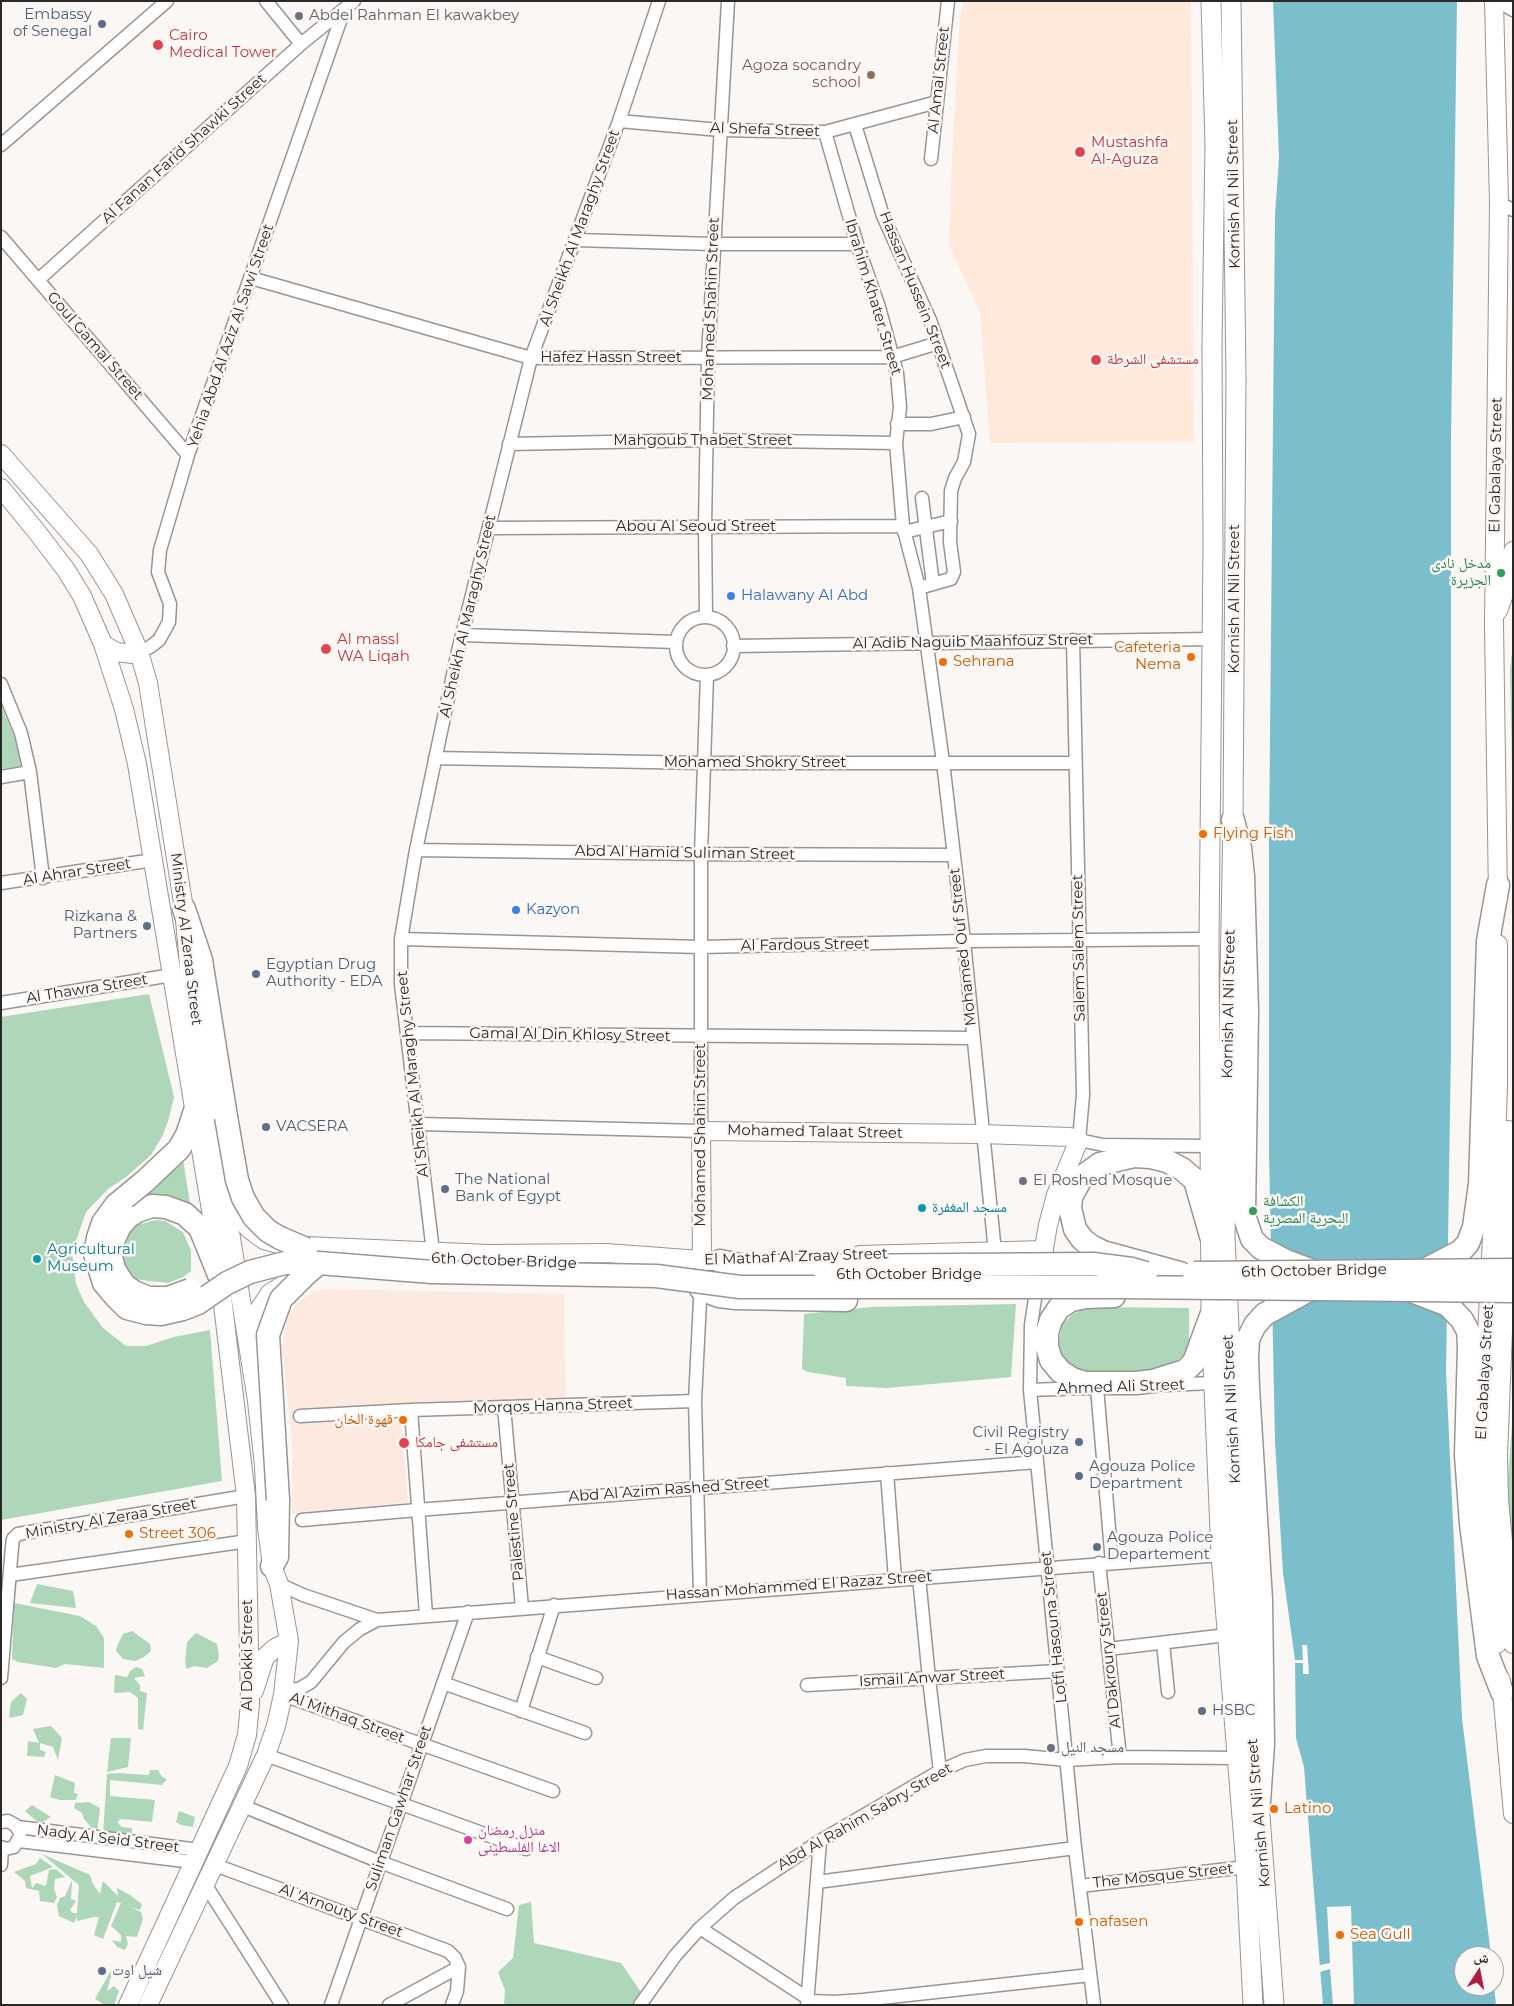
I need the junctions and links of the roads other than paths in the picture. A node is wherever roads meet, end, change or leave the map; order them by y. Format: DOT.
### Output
graph roads {
  1 [pos="167,1"];
  2 [pos="266,1"];
  3 [pos="354,1"];
  4 [pos="728,1"];
  5 [pos="948,1"];
  6 [pos="1211,1"];
  7 [pos="1231,1"];
  8 [pos="1496,1"];
  9 [pos="657,2"];
  10 [pos="344,10"];
  11 [pos="1513,10"];
  12 [pos="301,44"];
  13 [pos="937,102"];
  14 [pos="619,121"];
  15 [pos="855,125"];
  16 [pos="720,130"];
  17 [pos="825,132"];
  18 [pos="1,145"];
  19 [pos="931,159"];
  20 [pos="1506,206"];
  21 [pos="1,237"];
  22 [pos="576,240"];
  23 [pos="713,244"];
  24 [pos="857,244"];
  25 [pos="251,278"];
  26 [pos="38,280"];
  27 [pos="1236,336"];
  28 [pos="938,343"];
  29 [pos="1212,345"];
  30 [pos="892,356"];
  31 [pos="708,357"];
  32 [pos="531,358"];
  33 [pos="1212,368"];
  34 [pos="1236,377"];
  35 [pos="964,417"];
  36 [pos="897,424"];
  37 [pos="707,440"];
  38 [pos="896,443"];
  39 [pos="509,444"];
  40 [pos="1,454"];
  41 [pos="188,455"];
  42 [pos="1,488"];
  43 [pos="922,498"];
  44 [pos="950,521"];
  45 [pos="705,526"];
  46 [pos="926,527"];
  47 [pos="489,528"];
  48 [pos="903,529"];
  49 [pos="1513,551"];
  50 [pos="933,584"];
  51 [pos="919,588"];
  52 [pos="706,617"];
  53 [pos="1494,624"];
  54 [pos="462,635"];
  55 [pos="1212,639"];
  56 [pos="1073,640"];
  57 [pos="676,642"];
  58 [pos="926,642"];
  59 [pos="103,644"];
  60 [pos="734,646"];
  61 [pos="139,652"];
  62 [pos="707,675"];
  63 [pos="148,682"];
  64 [pos="1,684"];
  65 [pos="124,709"];
  66 [pos="435,758"];
  67 [pos="943,762"];
  68 [pos="704,763"];
  69 [pos="1075,763"];
  70 [pos="30,772"];
  71 [pos="1,777"];
  72 [pos="1233,820"];
  73 [pos="416,850"];
  74 [pos="702,854"];
  75 [pos="954,854"];
  76 [pos="153,860"];
  77 [pos="43,878"];
  78 [pos="1,883"];
  79 [pos="1498,885"];
  80 [pos="184,909"];
  81 [pos="1498,928"];
  82 [pos="402,939"];
  83 [pos="1210,939"];
  84 [pos="1078,940"];
  85 [pos="964,941"];
  86 [pos="701,947"];
  87 [pos="172,974"];
  88 [pos="1,1003"];
  89 [pos="407,1033"];
  90 [pos="701,1036"];
  91 [pos="973,1038"];
  92 [pos="195,1111"];
  93 [pos="419,1124"];
  94 [pos="701,1131"];
  95 [pos="982,1134"];
  96 [pos="1079,1140"];
  97 [pos="1210,1146"];
  98 [pos="222,1180"];
  99 [pos="1211,1236"];
  100 [pos="338,1248"];
  101 [pos="1044,1250"];
  102 [pos="433,1252"];
  103 [pos="995,1252"];
  104 [pos="711,1260"];
  105 [pos="320,1262"];
  106 [pos="1423,1270"];
  107 [pos="1513,1270"];
  108 [pos="1146,1273"];
  109 [pos="1181,1280"];
  110 [pos="1311,1280"];
  111 [pos="222,1282"];
  112 [pos="1121,1287"];
  113 [pos="701,1289"];
  114 [pos="1409,1290"];
  115 [pos="1513,1291"];
  116 [pos="1036,1292"];
  117 [pos="1211,1316"];
  118 [pos="248,1335"];
  119 [pos="1212,1383"];
  120 [pos="1091,1385"];
  121 [pos="1030,1390"];
  122 [pos="695,1401"];
  123 [pos="504,1407"];
  124 [pos="411,1410"];
  125 [pos="300,1416"];
  126 [pos="1037,1462"];
  127 [pos="887,1473"];
  128 [pos="698,1488"];
  129 [pos="246,1496"];
  130 [pos="512,1502"];
  131 [pos="417,1510"];
  132 [pos="302,1520"];
  133 [pos="248,1541"];
  134 [pos="1221,1555"];
  135 [pos="1105,1563"];
  136 [pos="1048,1567"];
  137 [pos="10,1575"];
  138 [pos="276,1575"];
  139 [pos="920,1577"];
  140 [pos="895,1579"];
  141 [pos="700,1594"];
  142 [pos="554,1605"];
  143 [pos="522,1608"];
  144 [pos="468,1612"];
  145 [pos="426,1615"];
  146 [pos="377,1620"];
  147 [pos="1227,1634"];
  148 [pos="289,1641"];
  149 [pos="1163,1643"];
  150 [pos="1513,1644"];
  151 [pos="1108,1650"];
  152 [pos="537,1657"];
  153 [pos="1058,1671"];
  154 [pos="1,1678"];
  155 [pos="596,1678"];
  156 [pos="929,1679"];
  157 [pos="443,1683"];
  158 [pos="807,1685"];
  159 [pos="283,1692"];
  160 [pos="1168,1692"];
  161 [pos="1502,1692"];
  162 [pos="250,1704"];
  163 [pos="520,1711"];
  164 [pos="585,1733"];
  165 [pos="422,1744"];
  166 [pos="266,1755"];
  167 [pos="1120,1757"];
  168 [pos="1236,1758"];
  169 [pos="1067,1760"];
  170 [pos="940,1771"];
  171 [pos="553,1791"];
  172 [pos="1259,1802"];
  173 [pos="401,1804"];
  174 [pos="243,1806"];
  175 [pos="1513,1814"];
  176 [pos="1,1822"];
  177 [pos="18,1827"];
  178 [pos="19,1841"];
  179 [pos="820,1841"];
  180 [pos="105,1844"];
  181 [pos="2,1848"];
  182 [pos="1075,1848"];
  183 [pos="526,1849"];
  184 [pos="196,1856"];
  185 [pos="380,1862"];
  186 [pos="1,1865"];
  187 [pos="215,1865"];
  188 [pos="1246,1867"];
  189 [pos="817,1882"];
  190 [pos="205,1884"];
  191 [pos="1080,1886"];
  192 [pos="507,1909"];
  193 [pos="361,1919"];
  194 [pos="700,1928"];
  195 [pos="458,1968"];
  196 [pos="1090,1975"];
  197 [pos="807,2001"];
  198 [pos="128,2005"];
  199 [pos="148,2005"];
  200 [pos="282,2005"];
  201 [pos="331,2005"];
  202 [pos="389,2005"];
  203 [pos="452,2005"];
  204 [pos="640,2005"];
  205 [pos="1094,2005"];
  206 [pos="1252,2005"];
  207 [pos="1274,2005"];
  1 -- 18 [label="street"];
  2 -- 12 [label="street"];
  3 -- 10 [label="street, Al Fanan Farid Shawki Street"];
  4 -- 16 [label="street, Mohamed Shahin Street"];
  5 -- 13 [label="street, Al Amal Street"];
  6 -- 29 [label="main road, Kornish Al Nil Street"];
  7 -- 27 [label="main road, Kornish Al Nil Street"];
  8 -- 11 [label="street"];
  8 -- 20 [label="street, El Gabalaya Street"];
  9 -- 14 [label="street, Al Sheikh Al Maraghy Street"];
  10 -- 12 [label="street, Al Fanan Farid Shawki Street"];
  10 -- 25 [label="street, Yehia Abd Al Aziz Al Sawi Street"];
  12 -- 26 [label="street, Al Fanan Farid Shawki Street"];
  13 -- 15 [label="street, Al Shefa Street"];
  13 -- 19 [label="street, Al Amal Street"];
  14 -- 16 [label="street, Al Shefa Street"];
  14 -- 22 [label="street, Al Sheikh Al Maraghy Street"];
  15 -- 17 [label="street, Al Shefa Street"];
  15 -- 28 [label="street, Hassan Hussein Street"];
  16 -- 17 [label="street, Al Shefa Street"];
  16 -- 23 [label="street, Mohamed Shahin Street"];
  17 -- 24 [label="street, Ibrahim Khater Street"];
  20 -- 53 [label="street, El Gabalaya Street"];
  21 -- 26 [label="street, Goul Gamal Street"];
  22 -- 23 [label="street"];
  22 -- 32 [label="street, Al Sheikh Al Maraghy Street"];
  23 -- 24 [label="street"];
  23 -- 31 [label="street, Mohamed Shahin Street"];
  24 -- 30 [label="street, Ibrahim Khater Street"];
  25 -- 32 [label="street, Hafez Hassn Street"];
  25 -- 41 [label="street, Yehia Abd Al Aziz Al Sawi Street"];
  26 -- 41 [label="street, Goul Gamal Street"];
  27 -- 29 [label="main road"];
  27 -- 34 [label="main road, Kornish Al Nil Street"];
  28 -- 30 [label="street, Hafez Hassn Street"];
  28 -- 35 [label="street, Hassan Hussein Street"];
  29 -- 33 [label="main road, Kornish Al Nil Street"];
  30 -- 31 [label="street, Hafez Hassn Street"];
  30 -- 36 [label="street, Ibrahim Khater Street"];
  31 -- 32 [label="street, Hafez Hassn Street"];
  31 -- 37 [label="street, Mohamed Shahin Street"];
  32 -- 39 [label="street, Al Sheikh Al Maraghy Street"];
  33 -- 34 [label="main road"];
  33 -- 55 [label="main road, Kornish Al Nil Street"];
  34 -- 72 [label="main road, Kornish Al Nil Street"];
  35 -- 36 [label="street"];
  35 -- 44 [label="street, Hassan Hussein Street"];
  36 -- 38 [label="street, Ibrahim Khater Street"];
  37 -- 38 [label="street, Mahgoub Thabet Street"];
  37 -- 39 [label="street, Mahgoub Thabet Street"];
  37 -- 45 [label="street, Mohamed Shahin Street"];
  38 -- 48 [label="street, Ibrahim Khater Street"];
  39 -- 47 [label="street, Al Sheikh Al Maraghy Street"];
  40 -- 61 [label="street, Ministry Al Zeraa Street"];
  41 -- 61 [label="street, Yehia Abd Al Aziz Al Sawi Street"];
  42 -- 59 [label="street, Ministry Al Zeraa Street"];
  43 -- 46 [label="street"];
  44 -- 46 [label="street, Abou Al Seoud Street"];
  44 -- 50 [label="street, Hassan Hussein Street"];
  45 -- 47 [label="street, Abou Al Seoud Street"];
  45 -- 48 [label="street, Abou Al Seoud Street"];
  45 -- 52 [label="street, Mohamed Shahin Street"];
  46 -- 48 [label="street, Abou Al Seoud Street"];
  46 -- 50 [label="street"];
  47 -- 54 [label="street, Al Sheikh Al Maraghy Street"];
  48 -- 51 [label="street, Ibrahim Khater Street"];
  49 -- 53 [label="street"];
  50 -- 51 [label="street"];
  51 -- 58 [label="street, Ibrahim Khater Street"];
  52 -- 57 [label="street"];
  52 -- 60 [label="street"];
  53 -- 79 [label="street, El Gabalaya Street"];
  54 -- 57 [label="street"];
  54 -- 66 [label="street, Al Sheikh Al Maraghy Street"];
  55 -- 56 [label="street, Al Adib Naguib Maahfouz Street"];
  55 -- 83 [label="main road, Kornish Al Nil Street"];
  56 -- 58 [label="street, Al Adib Naguib Maahfouz Street"];
  56 -- 69 [label="street, Salem Salem Street"];
  57 -- 62 [label="street"];
  58 -- 60 [label="street, Al Adib Naguib Maahfouz Street"];
  58 -- 67 [label="street, Mohamed Ouf Street"];
  59 -- 61 [label="street"];
  59 -- 65 [label="street, Ministry Al Zeraa Street"];
  60 -- 62 [label="street"];
  61 -- 63 [label="street, Ministry Al Zeraa Street"];
  62 -- 68 [label="street, Mohamed Shahin Street"];
  63 -- 65 [label="street"];
  63 -- 80 [label="street, Ministry Al Zeraa Street"];
  64 -- 70 [label="street"];
  65 -- 76 [label="street, Ministry Al Zeraa Street"];
  66 -- 68 [label="street, Mohamed Shokry Street"];
  66 -- 73 [label="street, Al Sheikh Al Maraghy Street"];
  67 -- 68 [label="street, Mohamed Shokry Street"];
  67 -- 69 [label="street, Mohamed Shokry Street"];
  67 -- 75 [label="street, Mohamed Ouf Street"];
  68 -- 74 [label="street, Mohamed Shahin Street"];
  69 -- 84 [label="street, Salem Salem Street"];
  70 -- 71 [label="street"];
  70 -- 77 [label="street"];
  72 -- 110 [label="highway"];
  72 -- 172 [label="main road, Kornish Al Nil Street"];
  73 -- 74 [label="street, Abd Al Hamid Suliman Street"];
  73 -- 82 [label="street, Al Sheikh Al Maraghy Street"];
  74 -- 75 [label="street, Abd Al Hamid Suliman Street"];
  74 -- 86 [label="street, Mohamed Shahin Street"];
  75 -- 85 [label="street, Mohamed Ouf Street"];
  76 -- 77 [label="street, Al Ahrar Street"];
  76 -- 87 [label="street, Ministry Al Zeraa Street"];
  77 -- 78 [label="street, Al Ahrar Street"];
  79 -- 81 [label="street, El Gabalaya Street"];
  79 -- 106 [label="highway"];
  80 -- 98 [label="street, Ministry Al Zeraa Street"];
  80 -- 105 [label="highway, bridge"];
  81 -- 150 [label="street, El Gabalaya Street"];
  81 -- 161 [label="street, El Gabalaya Street"];
  82 -- 86 [label="street, Al Fardous Street"];
  82 -- 89 [label="street, Al Sheikh Al Maraghy Street"];
  83 -- 84 [label="street, Al Fardous Street"];
  83 -- 97 [label="main road, Kornish Al Nil Street"];
  84 -- 85 [label="street, Al Fardous Street"];
  84 -- 96 [label="street, Salem Salem Street"];
  85 -- 86 [label="street, Al Fardous Street"];
  85 -- 91 [label="street, Mohamed Ouf Street"];
  86 -- 90 [label="street, Mohamed Shahin Street"];
  87 -- 88 [label="street, Al Thawra Street"];
  87 -- 92 [label="street, Ministry Al Zeraa Street"];
  89 -- 90 [label="street, Gamal Al Din Khlosy Street"];
  89 -- 93 [label="street, Al Sheikh Al Maraghy Street"];
  90 -- 91 [label="street, Gamal Al Din Khlosy Street"];
  90 -- 94 [label="street, Mohamed Shahin Street"];
  91 -- 95 [label="street, Mohamed Ouf Street"];
  92 -- 105 [label="highway, bridge"];
  92 -- 111 [label="street, Ministry Al Zeraa Street"];
  93 -- 94 [label="street, Mohamed Talaat Street"];
  93 -- 102 [label="street, Al Sheikh Al Maraghy Street"];
  94 -- 95 [label="street, Mohamed Talaat Street"];
  94 -- 104 [label="street, Mohamed Shahin Street"];
  95 -- 96 [label="street, Mohamed Talaat Street"];
  95 -- 103 [label="street, Mohamed Ouf Street"];
  96 -- 97 [label="street, Mohamed Talaat Street"];
  96 -- 101 [label="street, Salem Salem Street"];
  97 -- 99 [label="main road, Kornish Al Nil Street"];
  98 -- 100 [label="street, El Mathaf Al Zraay Street"];
  98 -- 118 [label="street, Ministry Al Zeraa Street"];
  99 -- 109 [label="highway"];
  99 -- 117 [label="main road, Kornish Al Nil Street"];
  100 -- 102 [label="street, El Mathaf Al Zraay Street"];
  100 -- 105 [label="street"];
  101 -- 103 [label="street, El Mathaf Al Zraay Street"];
  101 -- 116 [label="street, Lotfi Hasouna Street"];
  102 -- 104 [label="street, El Mathaf Al Zraay Street"];
  103 -- 104 [label="street, El Mathaf Al Zraay Street"];
  104 -- 108 [label="highway, bridge"];
  104 -- 113 [label="street, Mohamed Shahin Street"];
  105 -- 108 [label="highway, 6th October Bridge, bridge"];
  105 -- 111 [label="highway, bridge"];
  105 -- 112 [label="highway, 6th October Bridge, bridge"];
  105 -- 113 [label="street, El Mathaf Al Zraay Street"];
  105 -- 118 [label="street, El Mathaf Al Zraay Street"];
  105 -- 138 [label="highway, bridge"];
  106 -- 107 [label="highway, 6th October Bridge, bridge"];
  106 -- 110 [label="highway, 6th October Bridge, bridge"];
  108 -- 109 [label="highway, 6th October Bridge"];
  109 -- 110 [label="highway, 6th October Bridge, bridge"];
  109 -- 112 [label="highway, 6th October Bridge, bridge"];
  109 -- 120 [label="highway, bridge"];
  110 -- 114 [label="highway, 6th October Bridge, bridge"];
  110 -- 172 [label="highway"];
  111 -- 129 [label="street, Al Dokki Street"];
  112 -- 113 [label="highway, bridge"];
  113 -- 116 [label="street, El Mathaf Al Zraay Street"];
  113 -- 122 [label="street, Mohamed Shahin Street"];
  114 -- 115 [label="highway, 6th October Bridge, bridge"];
  114 -- 161 [label="highway"];
  116 -- 121 [label="street, Lotfi Hasouna Street"];
  117 -- 119 [label="main road, Kornish Al Nil Street"];
  117 -- 120 [label="highway"];
  118 -- 138 [label="street, Al Dokki Street"];
  119 -- 120 [label="street, Ahmed Ali Street"];
  119 -- 134 [label="main road, Kornish Al Nil Street"];
  120 -- 121 [label="street, Ahmed Ali Street"];
  120 -- 135 [label="street"];
  121 -- 126 [label="street, Lotfi Hasouna Street"];
  122 -- 123 [label="street, Morqos Hanna Street"];
  122 -- 128 [label="street, Mohamed Shahin Street"];
  123 -- 124 [label="street, Morqos Hanna Street"];
  123 -- 130 [label="street, Palestine Street"];
  124 -- 125 [label="street, Morqos Hanna Street"];
  124 -- 131 [label="street"];
  126 -- 127 [label="street, Abd Al Azim Rashed Street"];
  126 -- 136 [label="street, Lotfi Hasouna Street"];
  127 -- 128 [label="street, Abd Al Azim Rashed Street"];
  127 -- 140 [label="street"];
  128 -- 130 [label="street, Abd Al Azim Rashed Street"];
  128 -- 141 [label="street, Mohamed Shahin Street"];
  129 -- 133 [label="street, Al Dokki Street"];
  129 -- 137 [label="street, Ministry Al Zeraa Street"];
  130 -- 131 [label="street, Abd Al Azim Rashed Street"];
  130 -- 143 [label="street, Palestine Street"];
  131 -- 132 [label="street, Abd Al Azim Rashed Street"];
  131 -- 145 [label="street"];
  133 -- 137 [label="street"];
  133 -- 162 [label="street, Al Dokki Street"];
  134 -- 135 [label="street, Hassan Mohammed El Razaz Street"];
  134 -- 147 [label="main road, Kornish Al Nil Street"];
  135 -- 136 [label="street, Hassan Mohammed El Razaz Street"];
  135 -- 151 [label="street, Al Dakroury Street"];
  136 -- 139 [label="street, Hassan Mohammed El Razaz Street"];
  136 -- 153 [label="street, Lotfi Hasouna Street"];
  137 -- 154 [label="street, Ministry Al Zeraa Street"];
  138 -- 146 [label="street, Hassan Mohammed El Razaz Street"];
  138 -- 148 [label="street, Al Dokki Street"];
  139 -- 140 [label="street, Hassan Mohammed El Razaz Street"];
  139 -- 156 [label="street"];
  140 -- 141 [label="street, Hassan Mohammed El Razaz Street"];
  141 -- 142 [label="street, Hassan Mohammed El Razaz Street"];
  142 -- 143 [label="street, Hassan Mohammed El Razaz Street"];
  142 -- 152 [label="street"];
  143 -- 144 [label="street, Hassan Mohammed El Razaz Street"];
  144 -- 145 [label="street, Hassan Mohammed El Razaz Street"];
  144 -- 157 [label="street, Suliman Gawhar Street"];
  145 -- 146 [label="street, Hassan Mohammed El Razaz Street"];
  146 -- 159 [label="street, Hassan Mohammed El Razaz Street"];
  147 -- 149 [label="street"];
  147 -- 168 [label="main road, Kornish Al Nil Street"];
  148 -- 159 [label="street, Al Dokki Street"];
  148 -- 162 [label="street"];
  149 -- 151 [label="street"];
  149 -- 160 [label="street"];
  151 -- 167 [label="street, Al Dakroury Street"];
  152 -- 155 [label="street"];
  152 -- 163 [label="street"];
  153 -- 156 [label="street, Ismail Anwar Street"];
  153 -- 169 [label="street, Lotfi Hasouna Street"];
  156 -- 158 [label="street, Ismail Anwar Street"];
  156 -- 170 [label="street"];
  157 -- 163 [label="street"];
  157 -- 165 [label="street, Suliman Gawhar Street"];
  159 -- 165 [label="street, Al Mithaq Street"];
  159 -- 166 [label="street, Al Dokki Street"];
  161 -- 175 [label="street, El Gabalaya Street"];
  162 -- 184 [label="street, Al Dokki Street"];
  163 -- 164 [label="street"];
  165 -- 171 [label="street, Al Mithaq Street"];
  165 -- 173 [label="street, Suliman Gawhar Street"];
  166 -- 173 [label="street"];
  166 -- 174 [label="street, Al Dokki Street"];
  167 -- 168 [label="street, Abd Al Rahim Sabry Street"];
  167 -- 169 [label="street, Abd Al Rahim Sabry Street"];
  168 -- 188 [label="main road, Kornish Al Nil Street"];
  169 -- 170 [label="street, Abd Al Rahim Sabry Street"];
  169 -- 182 [label="street, Lotfi Hasouna Street"];
  170 -- 179 [label="street, Abd Al Rahim Sabry Street"];
  172 -- 207 [label="main road, Kornish Al Nil Street"];
  173 -- 183 [label="street"];
  173 -- 185 [label="street, Suliman Gawhar Street"];
  174 -- 185 [label="street"];
  174 -- 187 [label="street, Al Dokki Street"];
  176 -- 177 [label="street, Nady Al Seid Street"];
  177 -- 178 [label="street"];
  177 -- 180 [label="street, Nady Al Seid Street"];
  178 -- 180 [label="street, Nady Al Seid Street"];
  178 -- 181 [label="street"];
  179 -- 189 [label="street"];
  179 -- 194 [label="street, Abd Al Rahim Sabry Street"];
  180 -- 184 [label="street, Nady Al Seid Street"];
  181 -- 186 [label="street"];
  182 -- 189 [label="street"];
  182 -- 191 [label="street, Lotfi Hasouna Street"];
  184 -- 198 [label="street, Al Dokki Street"];
  185 -- 192 [label="street"];
  185 -- 193 [label="street, Suliman Gawhar Street"];
  187 -- 190 [label="street, Al Dokki Street"];
  187 -- 193 [label="street, Al 'Arnouty Street"];
  188 -- 191 [label="street, The Mosque Street"];
  188 -- 206 [label="main road, Kornish Al Nil Street"];
  189 -- 197 [label="street"];
  190 -- 199 [label="street, Al Dokki Street"];
  190 -- 200 [label="street"];
  191 -- 196 [label="street, Lotfi Hasouna Street"];
  193 -- 195 [label="street, Al 'Arnouty Street"];
  193 -- 201 [label="street, Suliman Gawhar Street"];
  194 -- 197 [label="street"];
  194 -- 204 [label="street, Abd Al Rahim Sabry Street"];
  195 -- 202 [label="street"];
  195 -- 203 [label="street"];
  196 -- 197 [label="street"];
  196 -- 205 [label="street, Lotfi Hasouna Street"];
}
